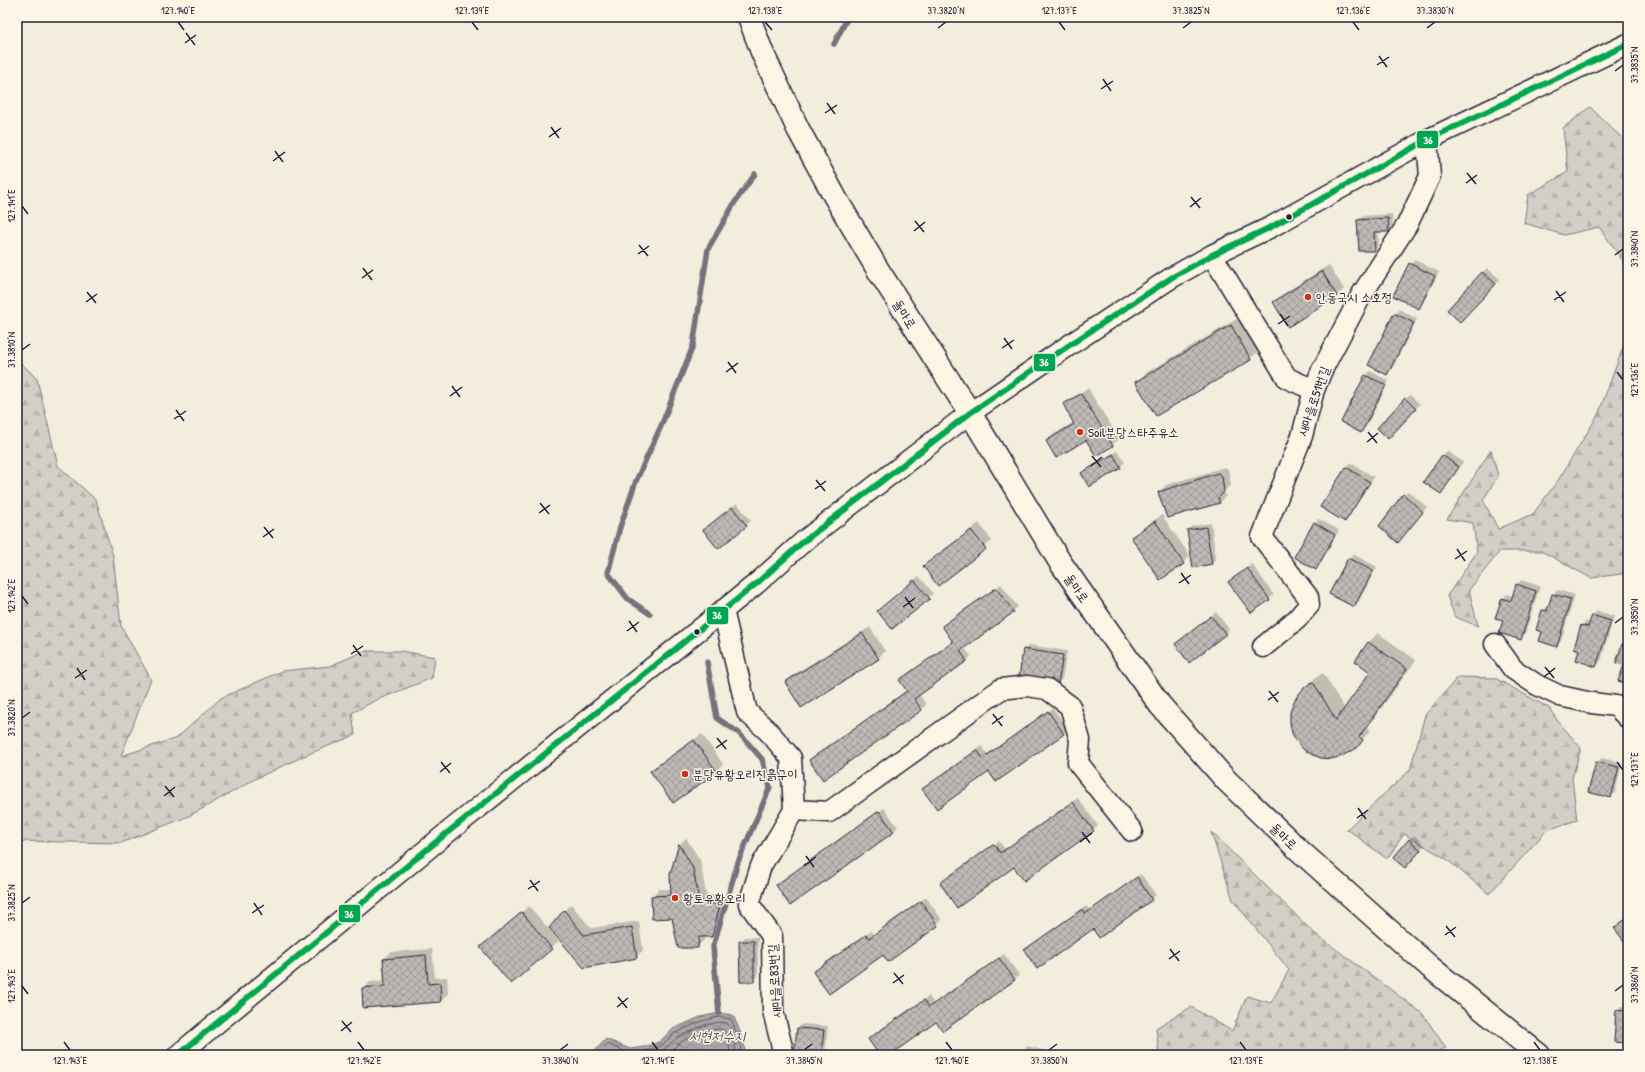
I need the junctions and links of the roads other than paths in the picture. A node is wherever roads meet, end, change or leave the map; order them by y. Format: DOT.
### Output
graph roads {
  1 [pos="749,17"];
  2 [pos="1628,44"];
  3 [pos="1427,140"];
  4 [pos="1212,255"];
  5 [pos="1314,390"];
  6 [pos="970,413"];
  7 [pos="723,610"];
  8 [pos="1495,644"];
  9 [pos="1263,647"];
  10 [pos="1628,718"];
  11 [pos="794,810"];
  12 [pos="1132,831"];
  13 [pos="178,1055"];
  14 [pos="784,1055"];
  15 [pos="1539,1055"];
  1 -- 6 [label="main road, 돌마로"];
  2 -- 3 [label="street"];
  3 -- 4 [label="street"];
  3 -- 5 [label="street, 새마을로51번길"];
  4 -- 5 [label="street"];
  4 -- 6 [label="street"];
  5 -- 9 [label="street, 새마을로51번길"];
  6 -- 7 [label="street"];
  6 -- 15 [label="main road, 돌마로"];
  7 -- 11 [label="street"];
  7 -- 13 [label="street"];
  8 -- 10 [label="street"];
  11 -- 12 [label="street"];
  11 -- 14 [label="street, 새마을로83번길"];
}
